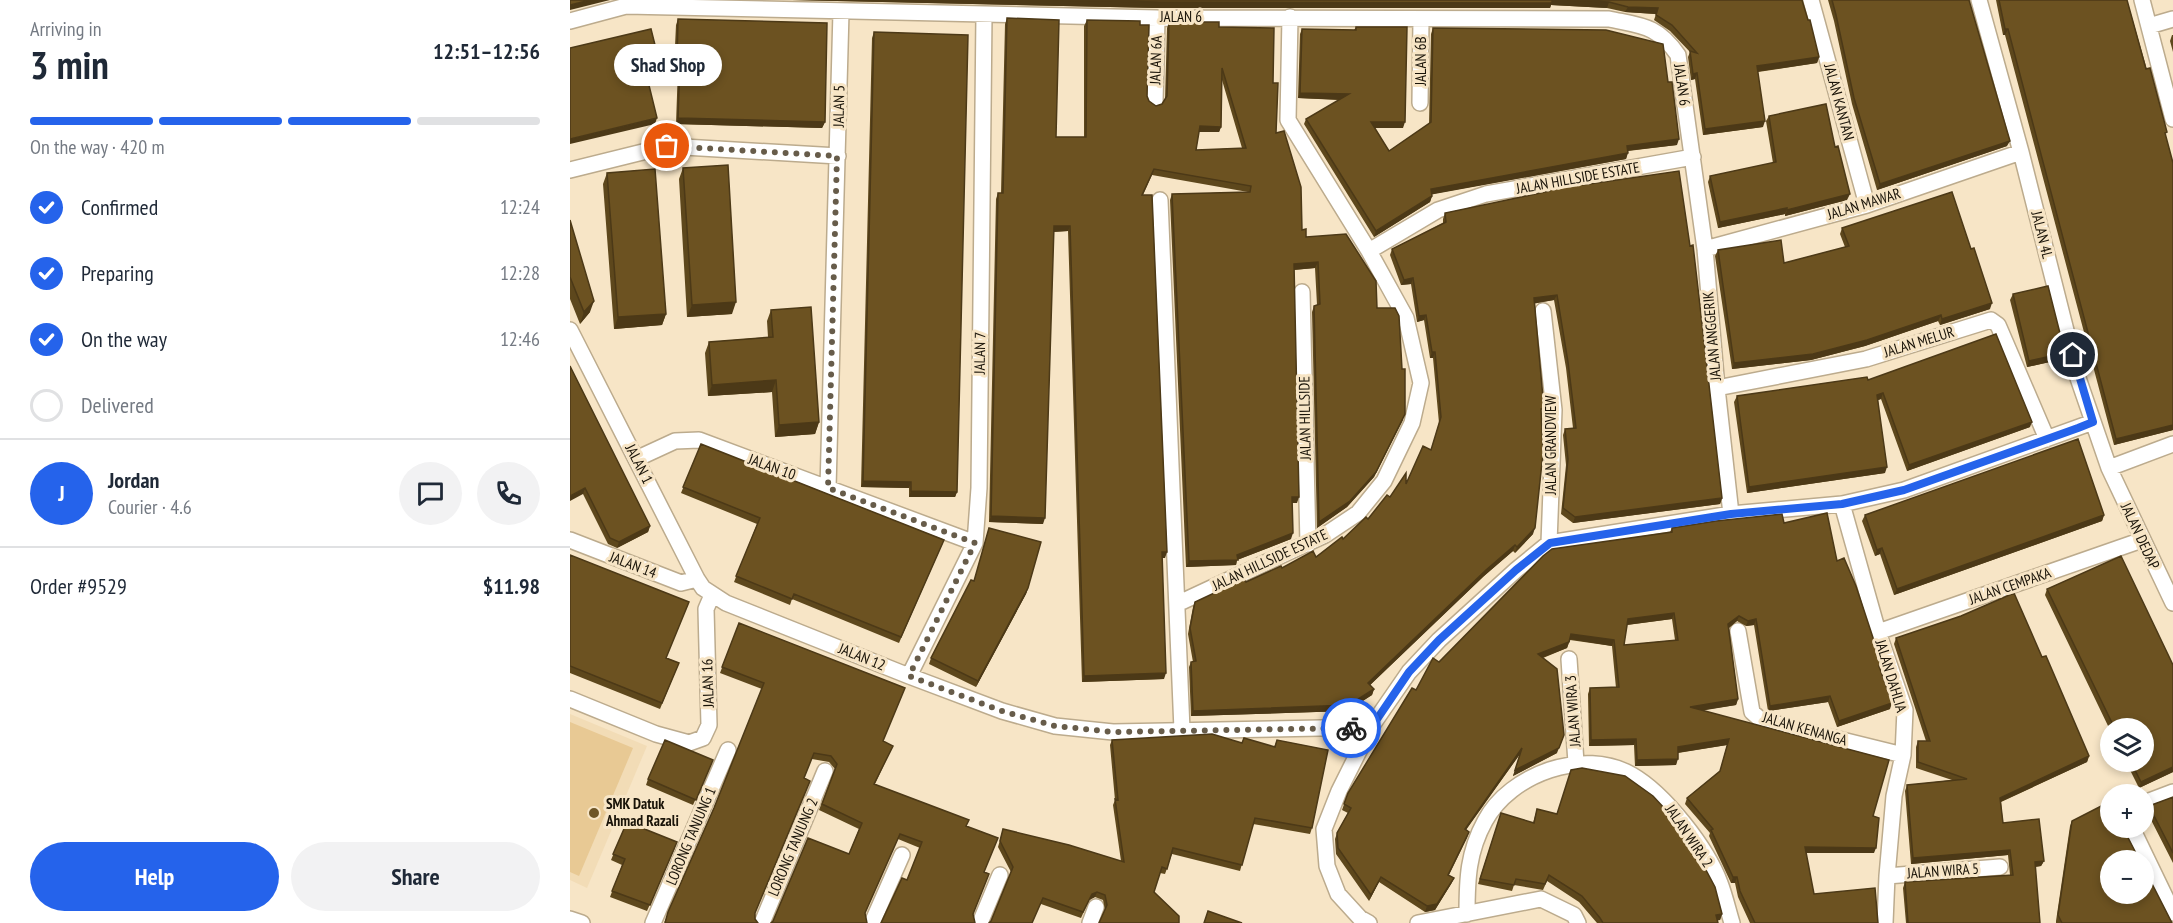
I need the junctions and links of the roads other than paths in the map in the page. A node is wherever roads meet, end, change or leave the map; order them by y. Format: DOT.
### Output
graph roads {
  1 [pos="1811,0"];
  2 [pos="1979,0"];
  3 [pos="2142,0"];
  4 [pos="625,3"];
  5 [pos="841,12"];
  6 [pos="984,14"];
  7 [pos="1290,17"];
  8 [pos="1157,18"];
  9 [pos="1421,19"];
  10 [pos="2173,19"];
  11 [pos="570,21"];
  12 [pos="2149,26"];
  13 [pos="1155,102"];
  14 [pos="1420,103"];
  15 [pos="2173,119"];
  16 [pos="2022,152"];
  17 [pos="837,156"];
  18 [pos="1693,157"];
  19 [pos="570,170"];
  20 [pos="1160,200"];
  21 [pos="1867,205"];
  22 [pos="1705,249"];
  23 [pos="1369,251"];
  24 [pos="1302,292"];
  25 [pos="1543,311"];
  26 [pos="570,330"];
  27 [pos="1717,388"];
  28 [pos="2093,422"];
  29 [pos="2047,438"];
  30 [pos="2173,444"];
  31 [pos="636,459"];
  32 [pos="2109,468"];
  33 [pos="828,488"];
  34 [pos="1842,504"];
  35 [pos="1731,514"];
  36 [pos="570,540"];
  37 [pos="2142,540"];
  38 [pos="975,543"];
  39 [pos="1550,543"];
  40 [pos="1308,544"];
  41 [pos="697,579"];
  42 [pos="712,595"];
  43 [pos="2173,603"];
  44 [pos="1177,604"];
  45 [pos="1738,631"];
  46 [pos="1878,632"];
  47 [pos="1569,659"];
  48 [pos="909,676"];
  49 [pos="570,699"];
  50 [pos="1371,728"];
  51 [pos="1182,730"];
  52 [pos="728,750"];
  53 [pos="1903,755"];
  54 [pos="1576,763"];
  55 [pos="825,771"];
  56 [pos="2173,792"];
  57 [pos="2154,799"];
  58 [pos="2137,838"];
  59 [pos="902,855"];
  60 [pos="2000,867"];
  61 [pos="1000,875"];
  62 [pos="1887,876"];
  63 [pos="1096,907"];
  64 [pos="2173,913"];
  65 [pos="1467,914"];
  66 [pos="570,919"];
  67 [pos="582,923"];
  68 [pos="653,923"];
  69 [pos="762,923"];
  70 [pos="872,923"];
  71 [pos="980,923"];
  72 [pos="1090,923"];
  73 [pos="1369,923"];
  74 [pos="1418,923"];
  75 [pos="1578,923"];
  76 [pos="1732,923"];
  77 [pos="1885,923"];
  1 -- 21 [label="street, JALAN KANTAN"];
  2 -- 16 [label="street, JALAN 4L"];
  3 -- 12 [label="street"];
  4 -- 5 [label="street, JALAN 6"];
  4 -- 11 [label="street, JALAN 6"];
  5 -- 6 [label="street, JALAN 6"];
  5 -- 17 [label="street, JALAN 5"];
  6 -- 8 [label="street, JALAN 6"];
  6 -- 38 [label="street, JALAN 7"];
  7 -- 8 [label="street, JALAN 6"];
  7 -- 9 [label="street, JALAN 6"];
  7 -- 23 [label="street, JALAN HILLSIDE ESTATE"];
  8 -- 13 [label="street, JALAN 6A"];
  9 -- 14 [label="street, JALAN 6B"];
  9 -- 18 [label="street, JALAN 6"];
  10 -- 12 [label="street"];
  12 -- 15 [label="street"];
  16 -- 21 [label="street, JALAN MAWAR"];
  16 -- 28 [label="street, JALAN 4L"];
  17 -- 19 [label="street"];
  17 -- 33 [label="street, JALAN 5"];
  18 -- 22 [label="street, JALAN ANGGERIK"];
  18 -- 23 [label="street, JALAN HILLSIDE ESTATE"];
  20 -- 44 [label="street"];
  21 -- 22 [label="street, JALAN MAWAR"];
  22 -- 27 [label="street, JALAN ANGGERIK"];
  23 -- 40 [label="street, JALAN HILLSIDE ESTATE"];
  24 -- 40 [label="street, JALAN HILLSIDE"];
  25 -- 39 [label="street, JALAN GRANDVIEW"];
  26 -- 31 [label="street, JALAN 1"];
  27 -- 29 [label="street, JALAN MELUR"];
  27 -- 35 [label="street, JALAN ANGGERIK"];
  28 -- 29 [label="street"];
  28 -- 32 [label="street, JALAN 4L"];
  29 -- 34 [label="street"];
  30 -- 32 [label="street"];
  31 -- 33 [label="street, JALAN 10"];
  31 -- 41 [label="street, JALAN 1"];
  32 -- 37 [label="street, JALAN DEDAP"];
  33 -- 38 [label="street, JALAN 10"];
  34 -- 35 [label="street"];
  34 -- 46 [label="street, JALAN DAHLIA"];
  35 -- 39 [label="street"];
  36 -- 41 [label="street, JALAN 14"];
  37 -- 43 [label="street, JALAN DEDAP"];
  37 -- 46 [label="street, JALAN CEMPAKA"];
  38 -- 48 [label="street, JALAN 7"];
  39 -- 50 [label="street"];
  40 -- 44 [label="street, JALAN HILLSIDE ESTATE"];
  41 -- 42 [label="street, JALAN 1"];
  42 -- 48 [label="street, JALAN 12"];
  42 -- 49 [label="street, JALAN 16"];
  44 -- 51 [label="street"];
  45 -- 53 [label="street, JALAN KENANGA"];
  46 -- 53 [label="street, JALAN DAHLIA"];
  47 -- 54 [label="street, JALAN WIRA 3"];
  48 -- 51 [label="street, JALAN 12"];
  50 -- 51 [label="street, JALAN 12"];
  50 -- 73 [label="street"];
  52 -- 68 [label="street, LORONG TANJUNG 1"];
  53 -- 62 [label="street, JALAN DAHLIA"];
  54 -- 65 [label="street, JALAN WIRA 2"];
  54 -- 76 [label="street, JALAN WIRA 2"];
  55 -- 69 [label="street, LORONG TANJUNG 2"];
  56 -- 57 [label="street"];
  58 -- 64 [label="street"];
  59 -- 70 [label="street"];
  60 -- 62 [label="street, JALAN WIRA 5"];
  61 -- 71 [label="street"];
  62 -- 77 [label="street, JALAN DAHLIA"];
  63 -- 72 [label="street"];
  65 -- 74 [label="street"];
  65 -- 75 [label="street"];
  66 -- 67 [label="street"];
}
